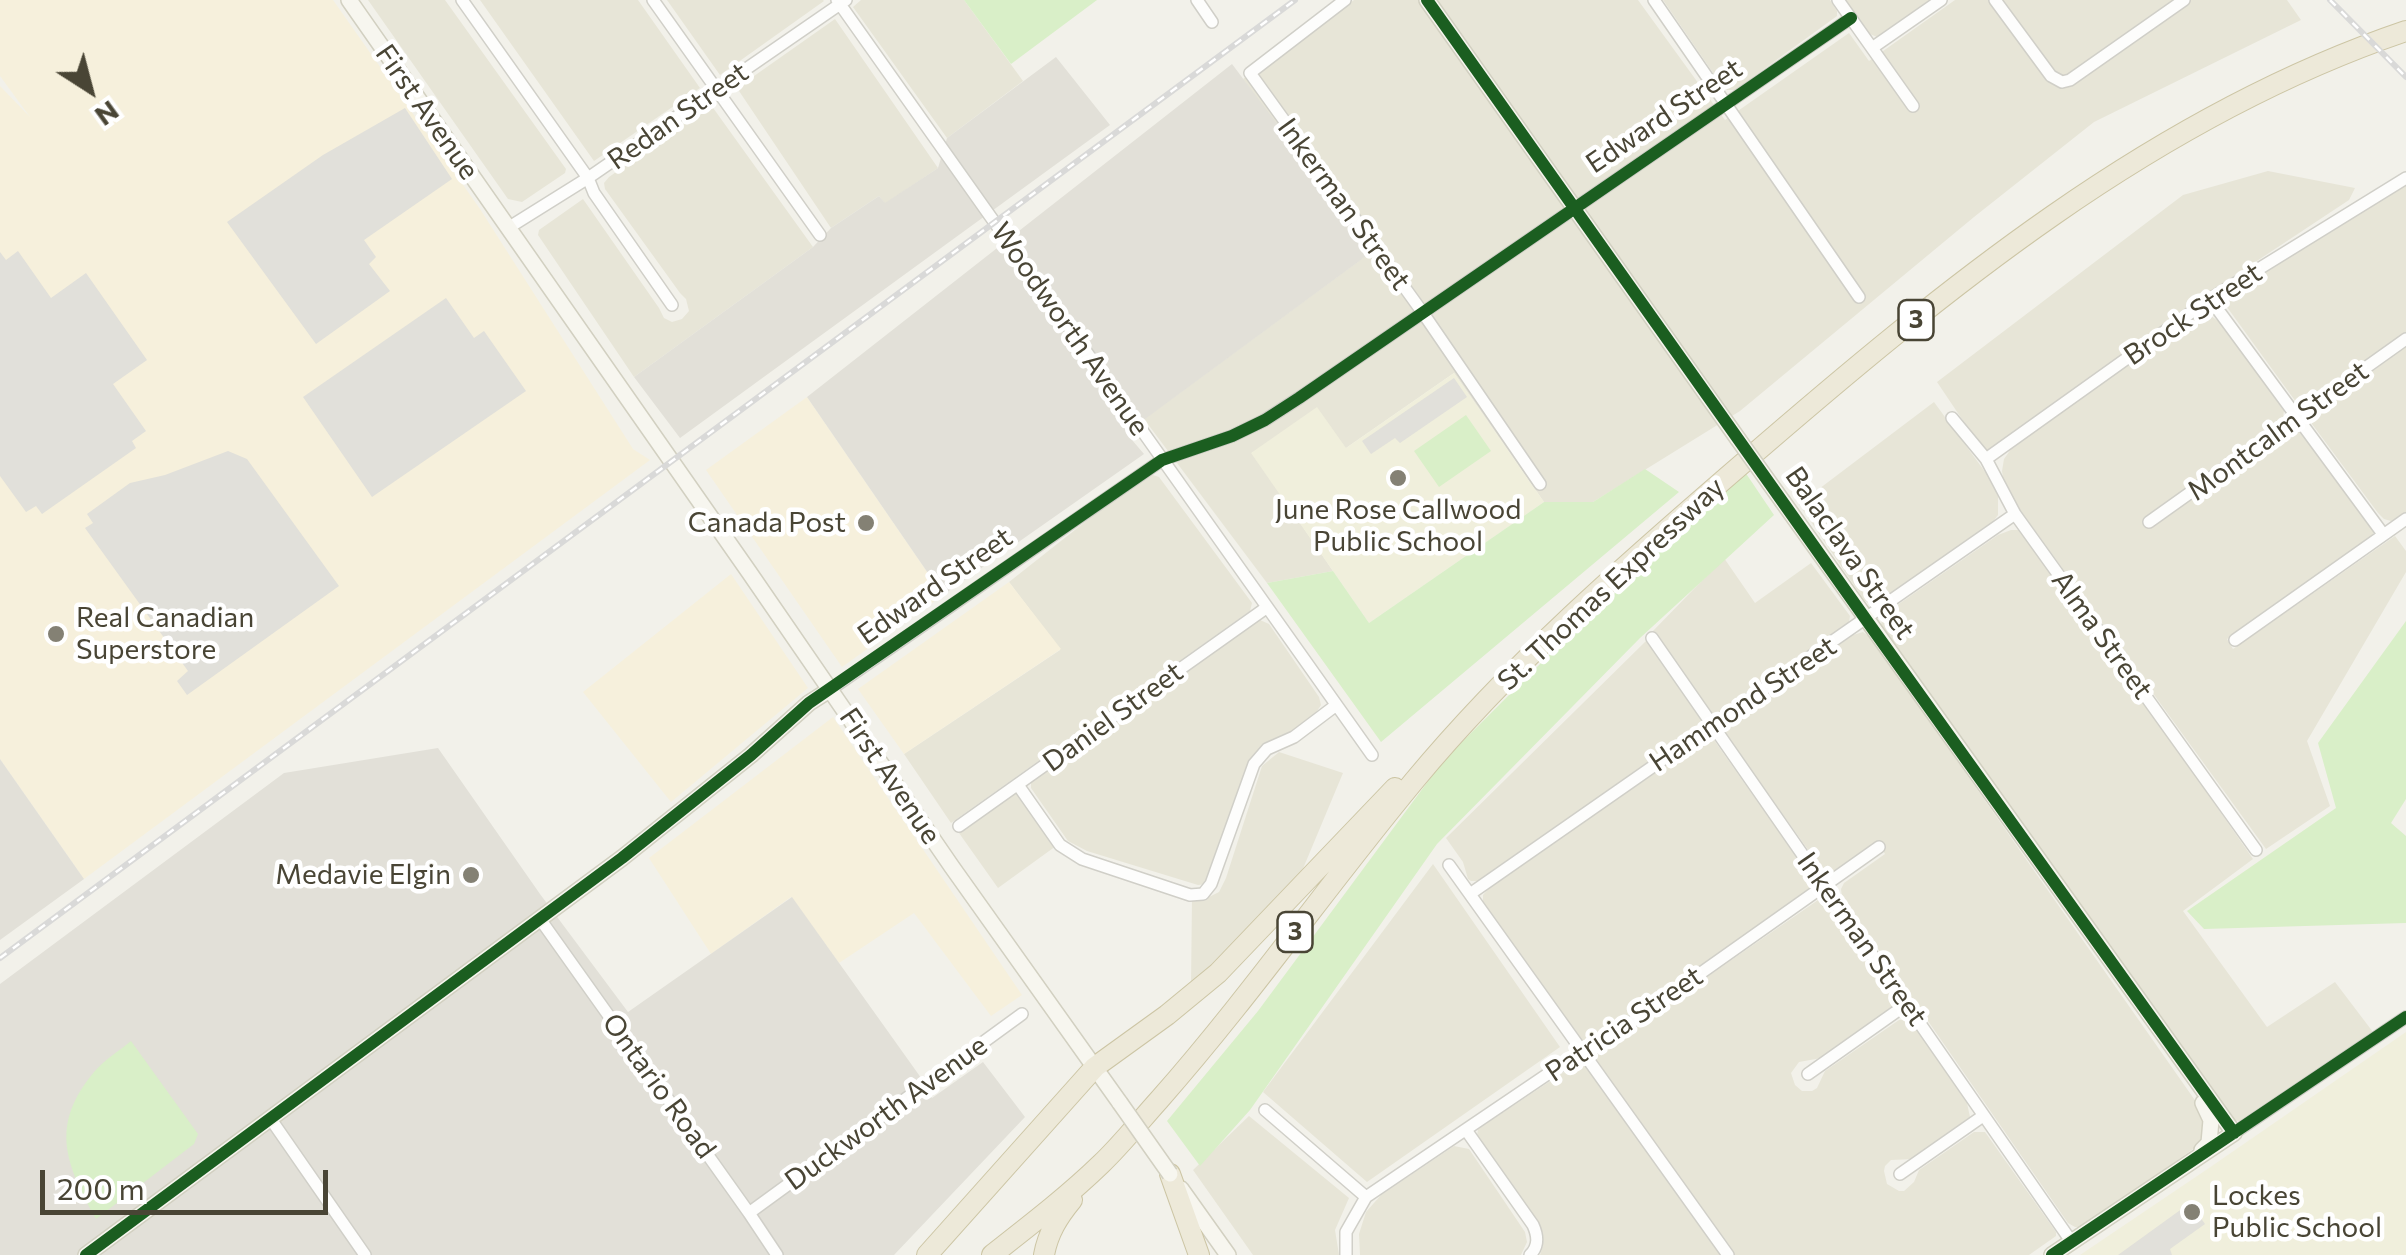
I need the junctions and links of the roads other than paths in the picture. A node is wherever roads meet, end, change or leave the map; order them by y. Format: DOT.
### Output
graph roads {
  1 [pos="349,0"];
  2 [pos="462,0"];
  3 [pos="653,0"];
  4 [pos="1196,0"];
  5 [pos="1344,0"];
  6 [pos="1427,0"];
  7 [pos="1654,0"];
  8 [pos="1838,0"];
  9 [pos="1941,0"];
  10 [pos="1995,0"];
  11 [pos="2184,0"];
  12 [pos="841,1"];
  13 [pos="1851,18"];
  14 [pos="1212,22"];
  15 [pos="2406,30"];
  16 [pos="1872,48"];
  17 [pos="716,90"];
  18 [pos="1727,104"];
  19 [pos="1913,106"];
  20 [pos="588,178"];
  21 [pos="2406,178"];
  22 [pos="1574,208"];
  23 [pos="508,228"];
  24 [pos="820,235"];
  25 [pos="1860,297"];
  26 [pos="2210,299"];
  27 [pos="672,305"];
  28 [pos="1422,314"];
  29 [pos="2406,339"];
  30 [pos="2295,417"];
  31 [pos="1952,418"];
  32 [pos="1986,459"];
  33 [pos="1162,460"];
  34 [pos="1540,484"];
  35 [pos="2016,514"];
  36 [pos="2406,519"];
  37 [pos="2149,522"];
  38 [pos="2383,534"];
  39 [pos="1266,608"];
  40 [pos="1866,620"];
  41 [pos="1652,638"];
  42 [pos="2235,640"];
  43 [pos="831,689"];
  44 [pos="1488,698"];
  45 [pos="1336,706"];
  46 [pos="1712,725"];
  47 [pos="1372,756"];
  48 [pos="1018,786"];
  49 [pos="959,826"];
  50 [pos="1879,848"];
  51 [pos="2256,850"];
  52 [pos="1450,865"];
  53 [pos="1826,885"];
  54 [pos="1470,894"];
  55 [pos="540,919"];
  56 [pos="1906,1004"];
  57 [pos="1022,1014"];
  58 [pos="2406,1017"];
  59 [pos="1585,1055"];
  60 [pos="2181,1060"];
  61 [pos="1095,1068"];
  62 [pos="1808,1074"];
  63 [pos="1265,1110"];
  64 [pos="1984,1116"];
  65 [pos="270,1118"];
  66 [pos="1466,1130"];
  67 [pos="2234,1134"];
  68 [pos="1101,1164"];
  69 [pos="2180,1169"];
  70 [pos="1170,1174"];
  71 [pos="1900,1174"];
  72 [pos="1366,1197"];
  73 [pos="750,1213"];
  74 [pos="2071,1242"];
  75 [pos="86,1255"];
  76 [pos="366,1255"];
  77 [pos="777,1255"];
  78 [pos="927,1255"];
  79 [pos="992,1255"];
  80 [pos="1044,1255"];
  81 [pos="1199,1255"];
  82 [pos="1228,1255"];
  83 [pos="1346,1255"];
  84 [pos="1530,1255"];
  85 [pos="1728,1255"];
  86 [pos="2052,1255"];
  1 -- 23 [label="street, First Avenue"];
  2 -- 20 [label="street"];
  3 -- 17 [label="street"];
  4 -- 14 [label="street"];
  5 -- 28 [label="street, Inkerman Street"];
  6 -- 22 [label="street, Balaclava Street"];
  7 -- 18 [label="street"];
  8 -- 13 [label="street"];
  9 -- 16 [label="street"];
  10 -- 11 [label="street"];
  12 -- 17 [label="street, Redan Street"];
  12 -- 33 [label="street, Woodworth Avenue"];
  13 -- 16 [label="street"];
  13 -- 18 [label="street, Edward Street"];
  15 -- 44 [label="highway, St. Thomas Expressway / 3"];
  16 -- 19 [label="street"];
  17 -- 20 [label="street, Redan Street"];
  17 -- 24 [label="street"];
  18 -- 22 [label="street, Edward Street"];
  18 -- 25 [label="street"];
  20 -- 23 [label="street, Redan Street"];
  20 -- 27 [label="street"];
  21 -- 26 [label="street, Brock Street"];
  22 -- 28 [label="street, Edward Street"];
  22 -- 40 [label="street, Balaclava Street, bridge"];
  23 -- 43 [label="street, First Avenue"];
  26 -- 30 [label="street"];
  26 -- 32 [label="street, Brock Street"];
  28 -- 33 [label="street, Edward Street"];
  28 -- 34 [label="street, Inkerman Street"];
  29 -- 30 [label="street, Montcalm Street"];
  30 -- 37 [label="street, Montcalm Street"];
  30 -- 38 [label="street"];
  31 -- 32 [label="street, Alma Street"];
  32 -- 35 [label="street, Alma Street"];
  33 -- 39 [label="street, Woodworth Avenue"];
  33 -- 43 [label="street, Edward Street"];
  35 -- 40 [label="street, Hammond Street"];
  35 -- 51 [label="street, Alma Street"];
  36 -- 38 [label="street"];
  38 -- 42 [label="street"];
  39 -- 45 [label="street, Woodworth Avenue"];
  39 -- 48 [label="street, Daniel Street"];
  40 -- 46 [label="street, Hammond Street"];
  40 -- 60 [label="street, Balaclava Street"];
  41 -- 46 [label="street, Inkerman Street"];
  43 -- 55 [label="street, Edward Street"];
  43 -- 61 [label="street, First Avenue"];
  44 -- 61 [label="highway"];
  44 -- 68 [label="highway, St. Thomas Expressway / 3"];
  45 -- 47 [label="street, Woodworth Avenue"];
  45 -- 48 [label="street"];
  46 -- 53 [label="street, Inkerman Street"];
  46 -- 54 [label="street, Hammond Street"];
  48 -- 49 [label="street, Daniel Street"];
  50 -- 53 [label="street, Patricia Street"];
  52 -- 54 [label="street"];
  53 -- 56 [label="street, Inkerman Street"];
  53 -- 59 [label="street, Patricia Street"];
  54 -- 59 [label="street"];
  55 -- 65 [label="street, Edward Street"];
  55 -- 73 [label="street, Ontario Road"];
  56 -- 62 [label="street"];
  56 -- 64 [label="street, Inkerman Street"];
  57 -- 73 [label="street, Duckworth Avenue"];
  58 -- 67 [label="street"];
  59 -- 66 [label="street, Patricia Street"];
  59 -- 85 [label="street"];
  60 -- 67 [label="street, Balaclava Street"];
  60 -- 69 [label="street"];
  61 -- 70 [label="street, First Avenue, bridge"];
  61 -- 78 [label="highway"];
  63 -- 72 [label="street"];
  64 -- 71 [label="street"];
  64 -- 74 [label="street, Inkerman Street"];
  65 -- 75 [label="street, Edward Street"];
  65 -- 76 [label="street"];
  66 -- 72 [label="street, Patricia Street"];
  66 -- 84 [label="street"];
  67 -- 69 [label="street"];
  68 -- 79 [label="highway, St. Thomas Expressway / 3"];
  68 -- 80 [label="highway"];
  69 -- 74 [label="street"];
  70 -- 81 [label="highway"];
  70 -- 82 [label="street, First Avenue"];
  72 -- 83 [label="street"];
  73 -- 77 [label="street, Ontario Road"];
  74 -- 86 [label="street"];
}
